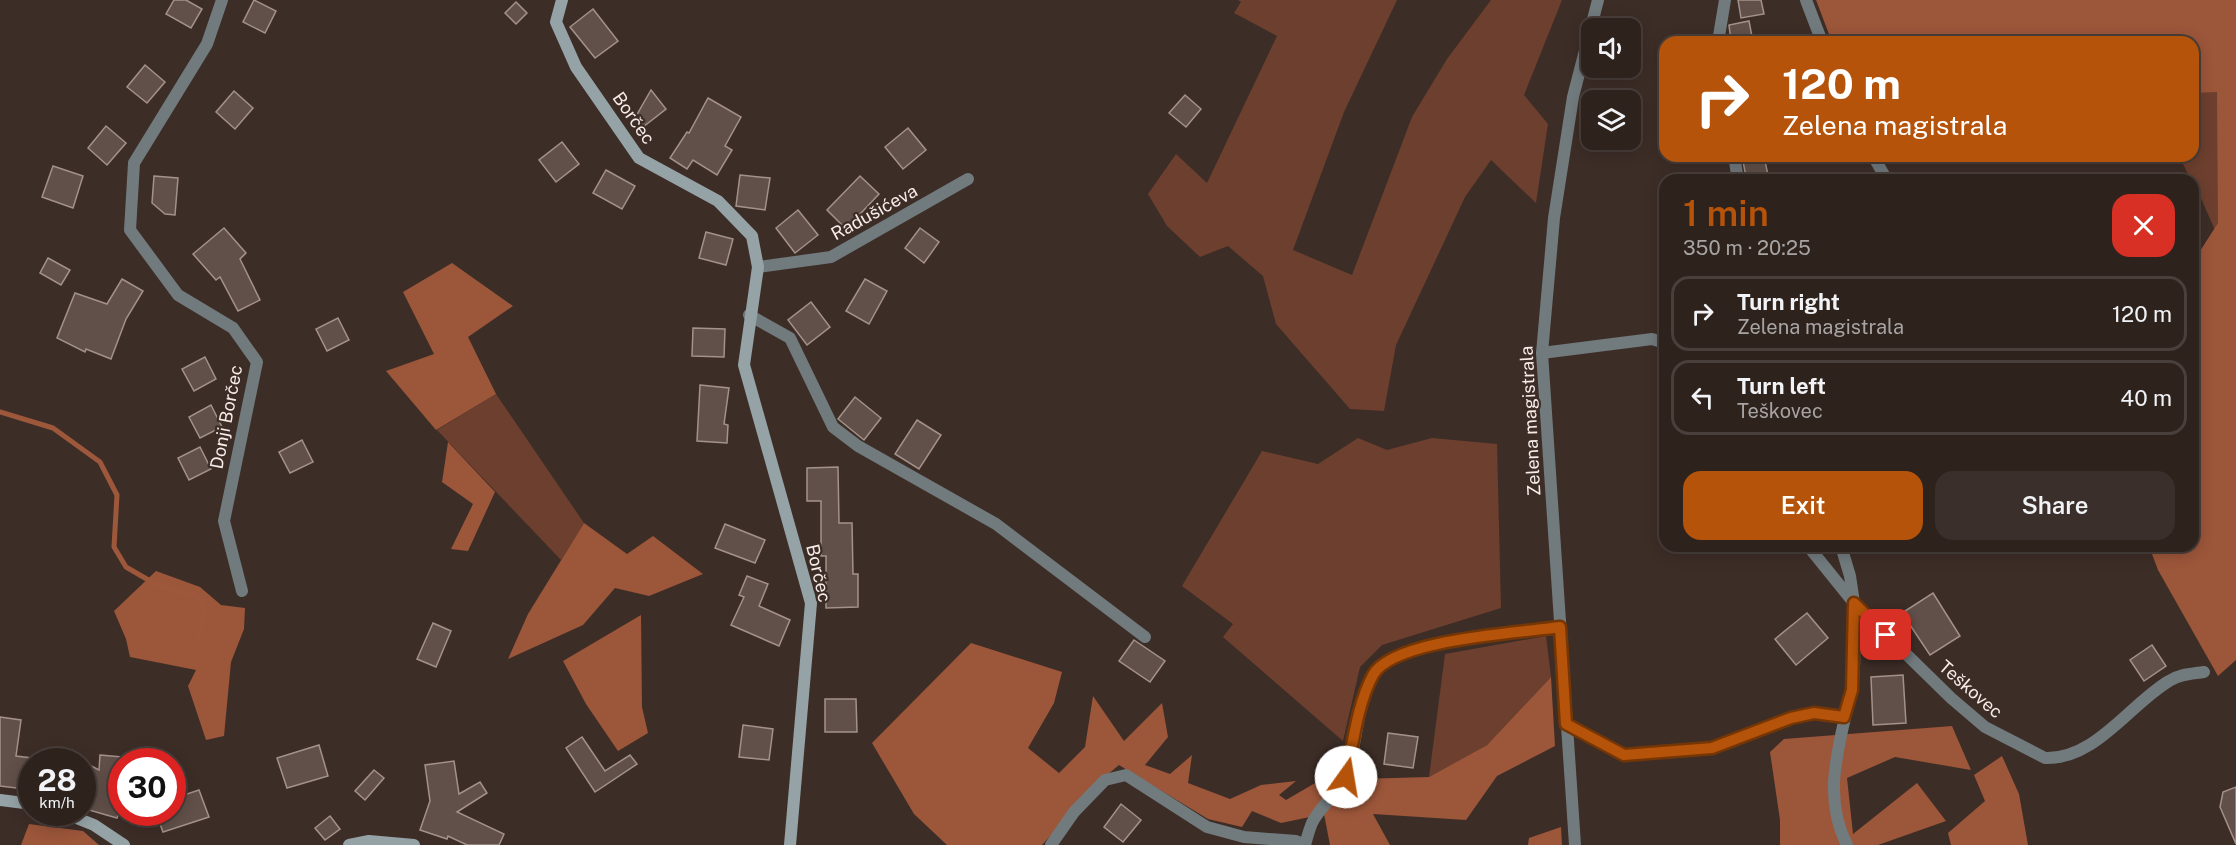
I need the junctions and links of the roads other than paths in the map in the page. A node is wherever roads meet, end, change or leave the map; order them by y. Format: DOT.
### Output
graph roads {
  1 [pos="222,0"];
  2 [pos="562,0"];
  3 [pos="1598,0"];
  4 [pos="1725,0"];
  5 [pos="1806,0"];
  6 [pos="1720,36"];
  7 [pos="1820,36"];
  8 [pos="968,179"];
  9 [pos="758,267"];
  10 [pos="749,315"];
  11 [pos="1659,341"];
  12 [pos="1542,353"];
  13 [pos="1813,552"];
  14 [pos="1843,552"];
  15 [pos="242,591"];
  16 [pos="1854,603"];
  17 [pos="1560,627"];
  18 [pos="1145,637"];
  19 [pos="2204,672"];
  20 [pos="1844,717"];
  21 [pos="1566,724"];
  22 [pos="0,800"];
  23 [pos="18,802"];
  24 [pos="96,826"];
  25 [pos="124,845"];
  26 [pos="349,845"];
  27 [pos="414,845"];
  28 [pos="790,845"];
  29 [pos="1051,845"];
  30 [pos="1305,845"];
  31 [pos="1575,845"];
  32 [pos="1847,845"];
  1 -- 15 [label="street, Donji Borčec"];
  2 -- 9 [label="street, Borčec"];
  3 -- 12 [label="street, Zelena magistrala"];
  4 -- 6 [label="street"];
  5 -- 7 [label="street"];
  8 -- 9 [label="street, Radušićeva"];
  9 -- 10 [label="street, Borčec"];
  10 -- 18 [label="street"];
  10 -- 28 [label="street, Borčec"];
  11 -- 12 [label="street"];
  12 -- 17 [label="street, Zelena magistrala"];
  13 -- 16 [label="street"];
  14 -- 16 [label="street"];
  16 -- 19 [label="street, Teškovec"];
  16 -- 20 [label="street"];
  17 -- 21 [label="street, Zelena magistrala"];
  17 -- 30 [label="street"];
  20 -- 21 [label="street"];
  20 -- 32 [label="street"];
  21 -- 31 [label="street, Zelena magistrala"];
  22 -- 23 [label="street"];
  24 -- 25 [label="street"];
  26 -- 27 [label="street"];
  29 -- 30 [label="street"];
}
